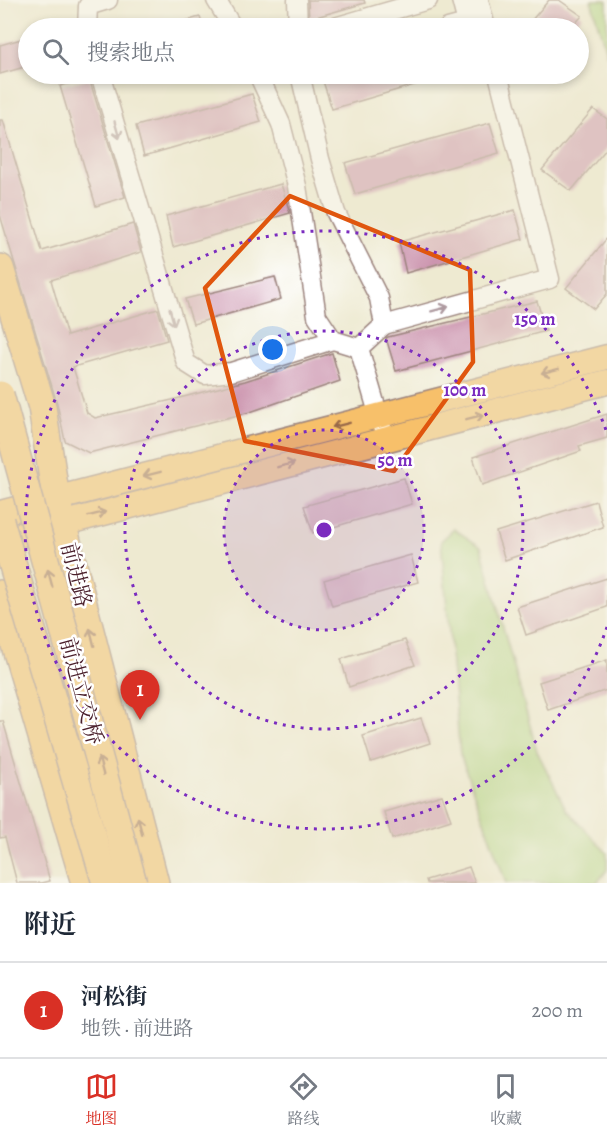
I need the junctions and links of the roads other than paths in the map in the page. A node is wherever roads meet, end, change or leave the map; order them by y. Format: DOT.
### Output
graph roads {
  1 [pos="108,0"];
  2 [pos="216,0"];
  3 [pos="297,0"];
  4 [pos="428,0"];
  5 [pos="461,0"];
  6 [pos="479,0"];
  7 [pos="87,18"];
  8 [pos="227,18"];
  9 [pos="298,18"];
  10 [pos="366,18"];
  11 [pos="466,18"];
  12 [pos="484,18"];
  13 [pos="103,84"];
  14 [pos="263,84"];
  15 [pos="304,84"];
  16 [pos="501,84"];
  17 [pos="0,268"];
  18 [pos="0,317"];
  19 [pos="384,325"];
  20 [pos="333,340"];
  21 [pos="359,348"];
  22 [pos="607,357"];
  23 [pos="607,382"];
  24 [pos="0,395"];
  25 [pos="379,416"];
  26 [pos="386,439"];
  27 [pos="59,511"];
  28 [pos="0,513"];
  29 [pos="0,521"];
  30 [pos="0,540"];
  31 [pos="0,594"];
  32 [pos="0,652"];
  33 [pos="68,883"];
  34 [pos="85,883"];
  35 [pos="106,883"];
  36 [pos="133,883"];
  37 [pos="155,883"];
  1 -- 7 [label="street"];
  2 -- 8 [label="street"];
  3 -- 9 [label="street"];
  4 -- 10 [label="street"];
  5 -- 11 [label="street"];
  6 -- 12 [label="street"];
  13 -- 20 [label="street, one-way"];
  14 -- 20 [label="street"];
  15 -- 19 [label="street"];
  19 -- 16 [label="street, one-way"];
  17 -- 27 [label="highway, 前进路"];
  18 -- 27 [label="highway"];
  19 -- 21 [label="street"];
  20 -- 21 [label="street"];
  21 -- 25 [label="street"];
  22 -- 25 [label="main road, one-way"];
  26 -- 23 [label="main road, one-way"];
  36 -- 24 [label="highway, 前进立交桥, one-way, bridge"];
  25 -- 26 [label="street"];
  25 -- 27 [label="main road, one-way"];
  27 -- 26 [label="main road, one-way"];
  27 -- 28 [label="main road"];
  27 -- 30 [label="main road"];
  37 -- 27 [label="highway, 前进路, one-way"];
  29 -- 35 [label="highway, 前进立交桥, bridge"];
  31 -- 34 [label="highway"];
  32 -- 33 [label="highway"];
}
